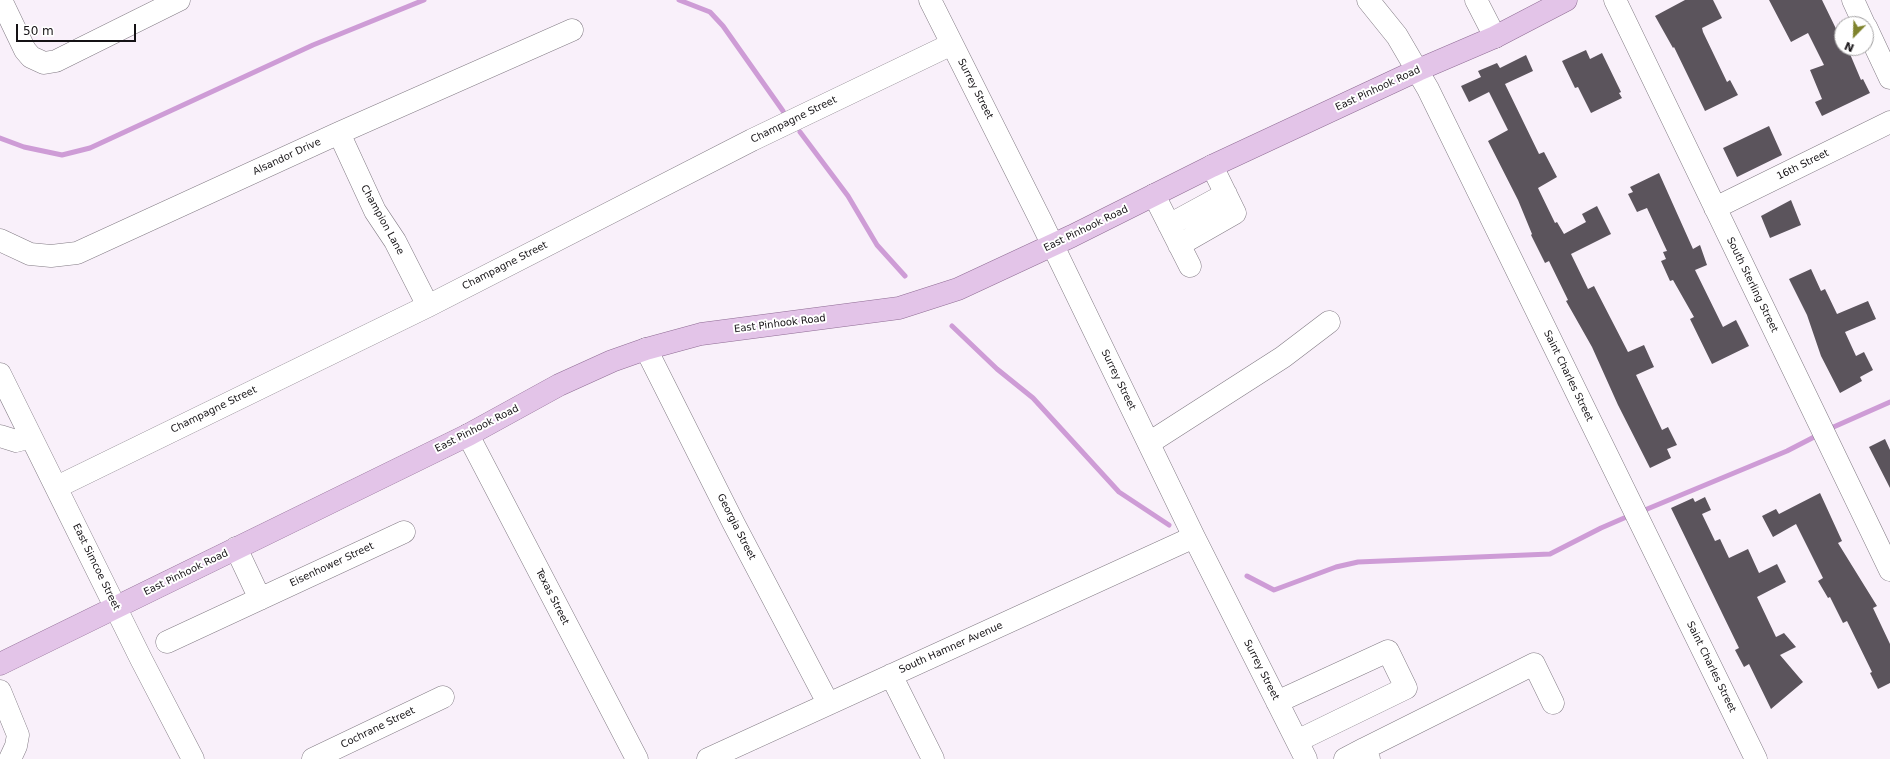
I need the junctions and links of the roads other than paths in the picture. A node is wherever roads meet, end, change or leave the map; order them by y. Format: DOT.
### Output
graph roads {
  1 [pos="1,0"];
  2 [pos="179,0"];
  3 [pos="930,0"];
  4 [pos="1368,0"];
  5 [pos="1476,0"];
  6 [pos="1566,0"];
  7 [pos="1615,0"];
  8 [pos="1853,0"];
  9 [pos="1860,16"];
  10 [pos="572,30"];
  11 [pos="1495,37"];
  12 [pos="952,44"];
  13 [pos="1874,44"];
  14 [pos="1418,70"];
  15 [pos="1890,78"];
  16 [pos="1890,122"];
  17 [pos="339,133"];
  18 [pos="1212,166"];
  19 [pos="1226,194"];
  20 [pos="1154,195"];
  21 [pos="1715,208"];
  22 [pos="1168,224"];
  23 [pos="0,240"];
  24 [pos="1179,245"];
  25 [pos="1053,246"];
  26 [pos="1190,266"];
  27 [pos="428,306"];
  28 [pos="1329,322"];
  29 [pos="646,349"];
  30 [pos="0,374"];
  31 [pos="468,435"];
  32 [pos="0,436"];
  33 [pos="32,437"];
  34 [pos="1148,443"];
  35 [pos="57,487"];
  36 [pos="404,532"];
  37 [pos="1194,537"];
  38 [pos="236,548"];
  39 [pos="1890,570"];
  40 [pos="260,599"];
  41 [pos="116,608"];
  42 [pos="167,642"];
  43 [pos="0,664"];
  44 [pos="891,675"];
  45 [pos="0,691"];
  46 [pos="443,697"];
  47 [pos="1277,702"];
  48 [pos="1553,702"];
  49 [pos="828,703"];
  50 [pos="1302,750"];
  51 [pos="1366,754"];
  52 [pos="10,759"];
  53 [pos="193,759"];
  54 [pos="313,759"];
  55 [pos="637,759"];
  56 [pos="708,759"];
  57 [pos="933,759"];
  58 [pos="1344,759"];
  59 [pos="1756,759"];
  1 -- 2 [label="street"];
  3 -- 12 [label="street, Surrey Street"];
  4 -- 14 [label="street, Saint Charles Street"];
  5 -- 11 [label="street"];
  6 -- 11 [label="main road, East Pinhook Road"];
  7 -- 21 [label="street, South Sterling Street"];
  8 -- 9 [label="street"];
  10 -- 17 [label="street, Alsandor Drive"];
  11 -- 14 [label="main road, East Pinhook Road"];
  12 -- 25 [label="street, Surrey Street"];
  12 -- 27 [label="street, Champagne Street"];
  13 -- 15 [label="street"];
  14 -- 18 [label="main road, East Pinhook Road"];
  14 -- 59 [label="street, Saint Charles Street"];
  16 -- 21 [label="street, 16th Street"];
  17 -- 23 [label="street, Alsandor Drive"];
  17 -- 27 [label="street, Champion Lane"];
  18 -- 19 [label="street"];
  18 -- 20 [label="main road, East Pinhook Road"];
  19 -- 22 [label="street"];
  19 -- 24 [label="street"];
  20 -- 22 [label="street"];
  20 -- 25 [label="main road, East Pinhook Road"];
  21 -- 39 [label="street, South Sterling Street"];
  22 -- 24 [label="street"];
  24 -- 26 [label="street"];
  25 -- 29 [label="main road, East Pinhook Road"];
  25 -- 34 [label="street, Surrey Street"];
  27 -- 35 [label="street, Champagne Street"];
  28 -- 34 [label="street"];
  29 -- 31 [label="main road, East Pinhook Road"];
  29 -- 49 [label="street, Georgia Street"];
  30 -- 33 [label="street, East Simcoe Street"];
  31 -- 38 [label="main road, East Pinhook Road"];
  31 -- 55 [label="street, Texas Street"];
  32 -- 33 [label="street"];
  33 -- 35 [label="street, East Simcoe Street"];
  34 -- 37 [label="street, Surrey Street"];
  35 -- 41 [label="street, East Simcoe Street"];
  36 -- 40 [label="street, Eisenhower Street"];
  37 -- 44 [label="street, South Hamner Avenue"];
  37 -- 47 [label="street, Surrey Street"];
  38 -- 40 [label="street"];
  38 -- 41 [label="main road, East Pinhook Road"];
  40 -- 42 [label="street, Eisenhower Street"];
  41 -- 43 [label="main road, East Pinhook Road"];
  41 -- 53 [label="street, East Simcoe Street"];
  44 -- 49 [label="street, South Hamner Avenue"];
  44 -- 57 [label="street"];
  45 -- 52 [label="street"];
  46 -- 54 [label="street, Cochrane Street"];
  47 -- 50 [label="street, Surrey Street"];
  47 -- 50 [label="street"];
  48 -- 51 [label="street"];
  49 -- 56 [label="street, South Hamner Avenue"];
  51 -- 58 [label="street"];
}
